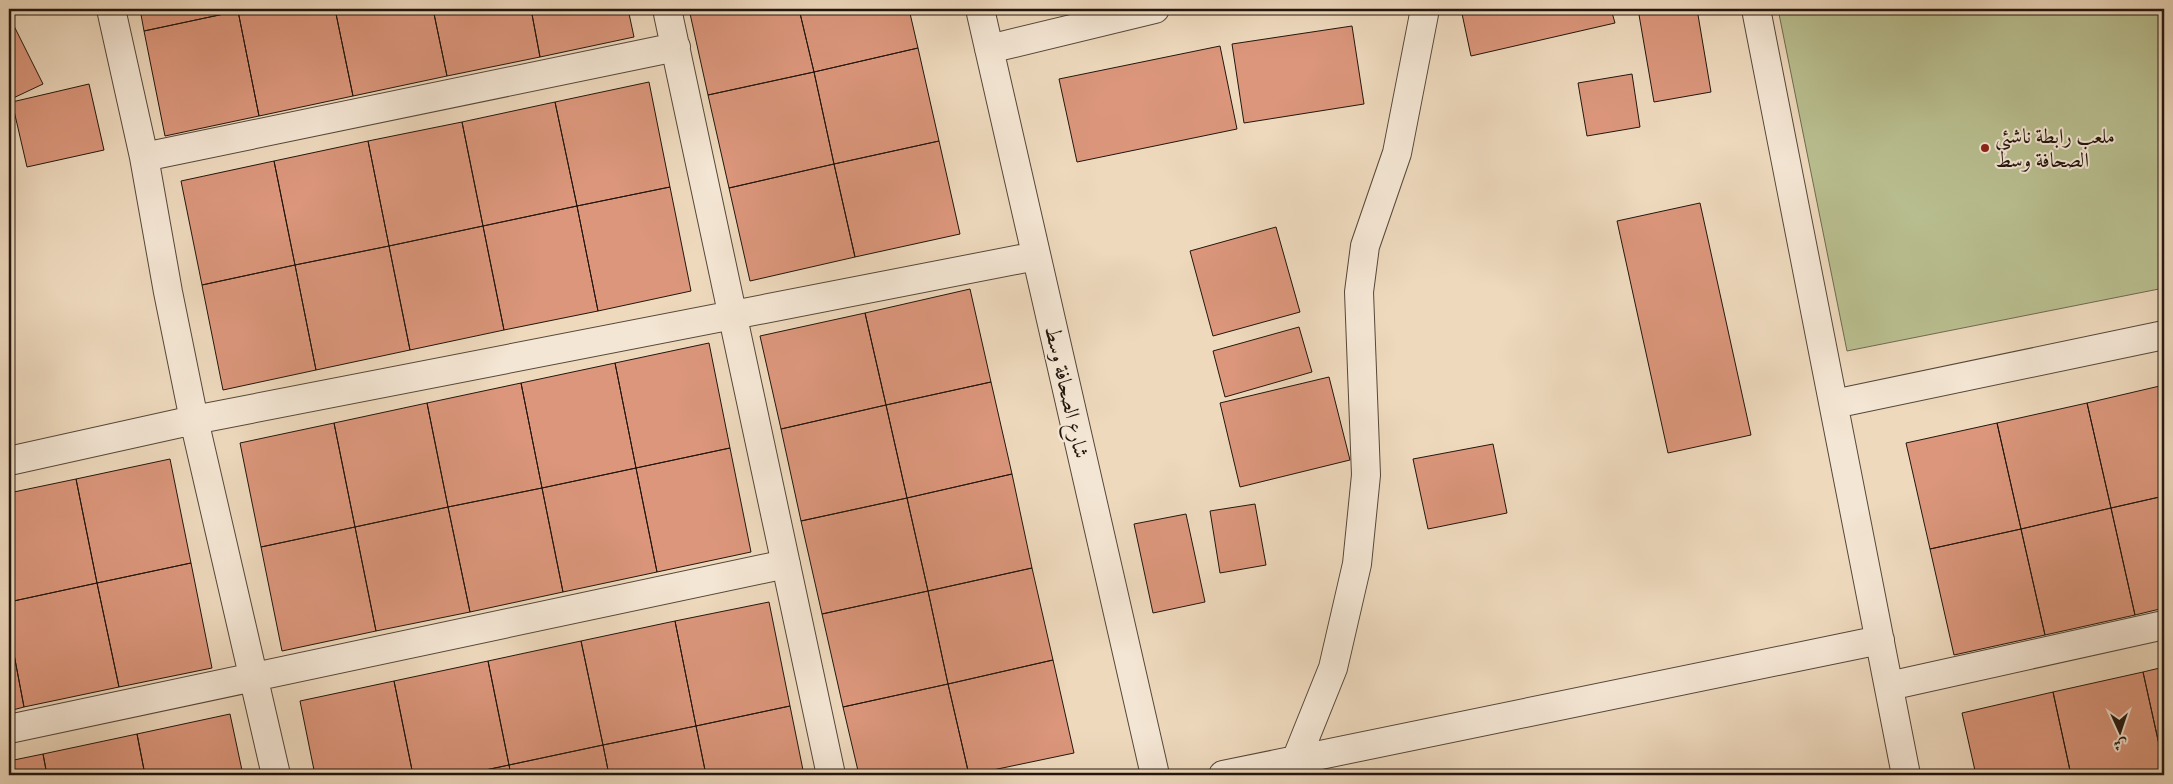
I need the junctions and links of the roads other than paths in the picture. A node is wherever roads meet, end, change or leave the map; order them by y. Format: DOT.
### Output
graph roads {
  1 [pos="111,9"];
  2 [pos="667,9"];
  3 [pos="980,9"];
  4 [pos="1155,9"];
  5 [pos="1425,9"];
  6 [pos="1756,9"];
  7 [pos="676,47"];
  8 [pos="989,49"];
  9 [pos="144,157"];
  10 [pos="1036,256"];
  11 [pos="733,317"];
  12 [pos="2164,335"];
  13 [pos="1834,404"];
  14 [pos="194,420"];
  15 [pos="9,461"];
  16 [pos="786,564"];
  17 [pos="2164,625"];
  18 [pos="1880,640"];
  19 [pos="254,678"];
  20 [pos="1889,686"];
  21 [pos="9,730"];
  22 [pos="1296,760"];
  23 [pos="276,775"];
  24 [pos="831,775"];
  25 [pos="1154,775"];
  26 [pos="1223,775"];
  27 [pos="1906,775"];
  1 -- 9 [label="street"];
  2 -- 7 [label="street"];
  3 -- 8 [label="street, شارع الصحافة وسط"];
  4 -- 8 [label="street"];
  5 -- 22 [label="street"];
  6 -- 13 [label="street"];
  7 -- 9 [label="street"];
  7 -- 11 [label="street"];
  8 -- 10 [label="street, شارع الصحافة وسط"];
  9 -- 14 [label="street"];
  10 -- 11 [label="street"];
  10 -- 25 [label="street, شارع الصحافة وسط"];
  11 -- 14 [label="street"];
  11 -- 16 [label="street"];
  12 -- 13 [label="street"];
  13 -- 18 [label="street"];
  14 -- 15 [label="street"];
  14 -- 19 [label="street"];
  16 -- 19 [label="street"];
  16 -- 24 [label="street"];
  17 -- 20 [label="street"];
  18 -- 20 [label="street"];
  18 -- 22 [label="street"];
  19 -- 21 [label="street"];
  19 -- 23 [label="street"];
  20 -- 27 [label="street"];
  22 -- 26 [label="street"];
}
